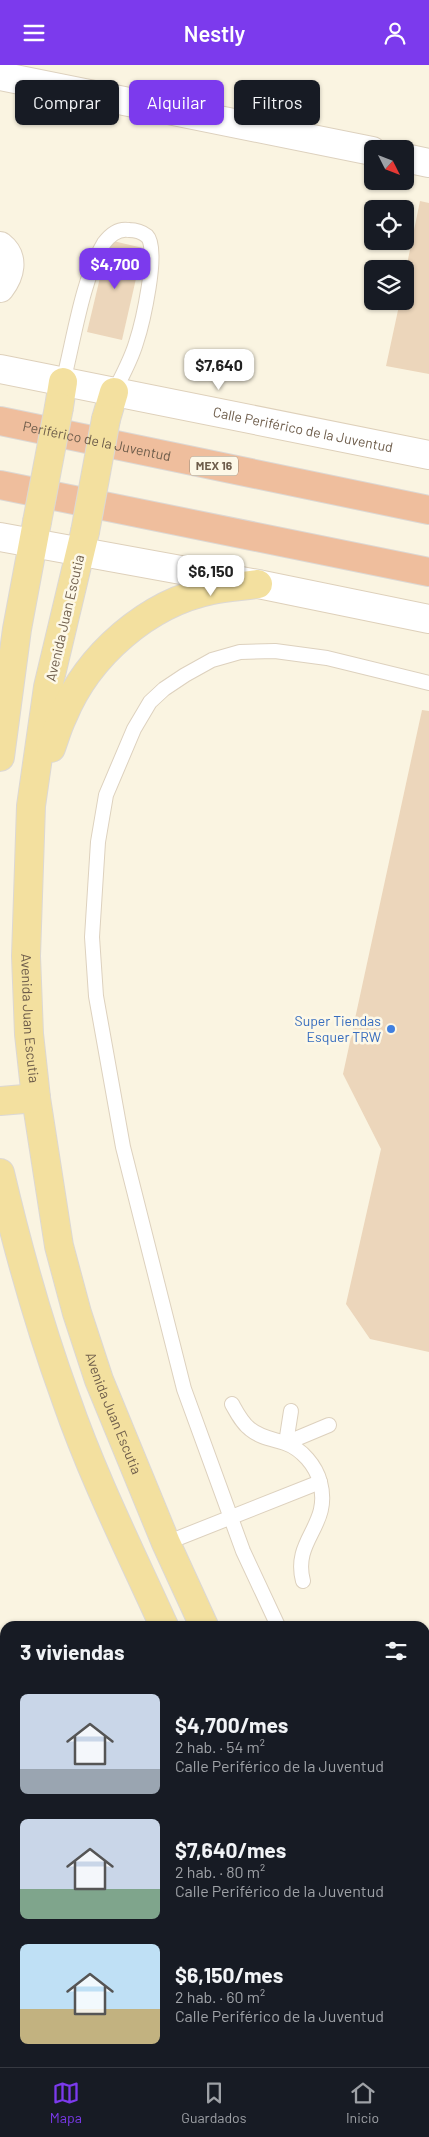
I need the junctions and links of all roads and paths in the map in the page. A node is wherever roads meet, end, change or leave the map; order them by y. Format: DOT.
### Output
graph roads {
  1 [pos="0,76"];
  2 [pos="364,149"];
  3 [pos="414,160"];
  4 [pos="429,163"];
  5 [pos="0,246"];
  6 [pos="0,289"];
  7 [pos="0,369"];
  8 [pos="114,391"];
  9 [pos="61,395"];
  10 [pos="0,421"];
  11 [pos="429,455"];
  12 [pos="0,485"];
  13 [pos="429,509"];
  14 [pos="35,533"];
  15 [pos="0,537"];
  16 [pos="83,542"];
  17 [pos="429,572"];
  18 [pos="258,584"];
  19 [pos="429,619"];
  20 [pos="429,683"];
  21 [pos="2,723"];
  22 [pos="0,757"];
  23 [pos="31,806"];
  24 [pos="36,1098"];
  25 [pos="0,1101"];
  26 [pos="0,1173"];
  27 [pos="232,1404"];
  28 [pos="291,1411"];
  29 [pos="329,1425"];
  30 [pos="286,1443"];
  31 [pos="320,1482"];
  32 [pos="231,1517"];
  33 [pos="166,1543"];
  34 [pos="303,1581"];
  35 [pos="162,1621"];
  36 [pos="202,1621"];
  37 [pos="276,1621"];
  1 -- 2 [label="main road"];
  3 -- 4 [label="main road"];
  5 -- 6 [label="main road"];
  7 -- 9 [label="main road, Calle Periférico de la Juventud"];
  8 -- 9 [label="main road, Calle Periférico de la Juventud"];
  8 -- 9 [label="lane"];
  8 -- 11 [label="main road, Calle Periférico de la Juventud"];
  8 -- 16 [label="main road, Avenida Juan Escutia, bridge"];
  9 -- 14 [label="main road, bridge"];
  10 -- 13 [label="highway, Periférico de la Juventud / MEX 16"];
  12 -- 17 [label="highway"];
  14 -- 15 [label="main road"];
  14 -- 16 [label="main road"];
  14 -- 21 [label="main road"];
  16 -- 18 [label="main road"];
  16 -- 23 [label="main road, Avenida Juan Escutia"];
  18 -- 19 [label="main road"];
  18 -- 23 [label="main road"];
  20 -- 32 [label="lane"];
  21 -- 22 [label="main road"];
  23 -- 24 [label="main road, Avenida Juan Escutia"];
  24 -- 25 [label="main road"];
  24 -- 33 [label="main road, Avenida Juan Escutia"];
  26 -- 35 [label="main road"];
  27 -- 30 [label="lane"];
  28 -- 30 [label="lane"];
  29 -- 30 [label="lane"];
  30 -- 31 [label="lane"];
  31 -- 32 [label="lane"];
  31 -- 34 [label="lane"];
  32 -- 33 [label="lane"];
  32 -- 37 [label="lane"];
  33 -- 36 [label="main road, Avenida Juan Escutia"];
}
